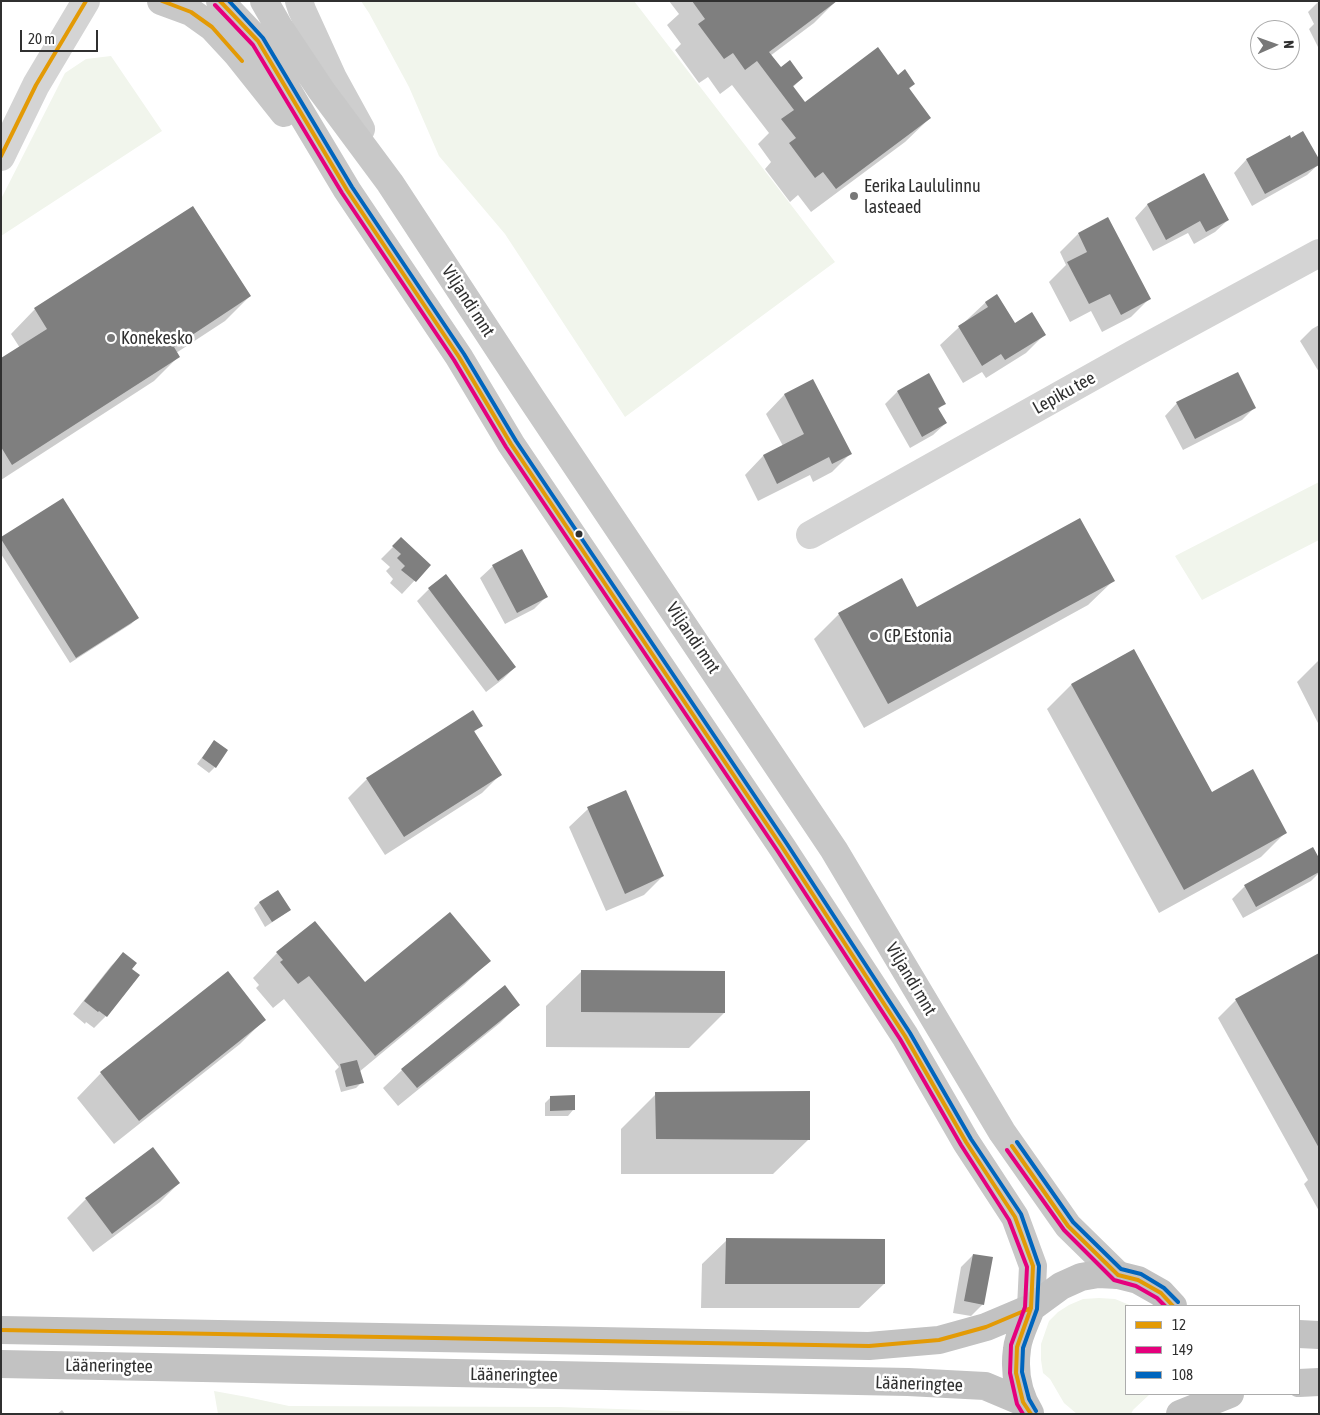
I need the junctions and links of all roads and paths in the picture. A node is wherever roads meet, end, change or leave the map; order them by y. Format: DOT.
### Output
graph roads {
  1 [pos="86,1"];
  2 [pos="161,1"];
  3 [pos="220,1"];
  4 [pos="264,1"];
  5 [pos="300,1"];
  6 [pos="1,157"];
  7 [pos="390,183"];
  8 [pos="347,190"];
  9 [pos="1319,253"];
  10 [pos="810,535"];
  11 [pos="1118,1275"];
  12 [pos="1172,1305"];
  13 [pos="1031,1308"];
  14 [pos="1,1330"];
  15 [pos="1300,1334"];
  16 [pos="1319,1334"];
  17 [pos="1,1364"];
  18 [pos="1319,1382"];
  19 [pos="1300,1383"];
  20 [pos="1189,1395"];
  21 [pos="1228,1395"];
  22 [pos="1027,1408"];
  23 [pos="1180,1414"];
  1 -- 6 [label="street"];
  2 -- 8 [label="main road"];
  3 -- 8 [label="main road, Viljandi mnt"];
  4 -- 7 [label="main road, Viljandi mnt"];
  5 -- 7 [label="street"];
  7 -- 11 [label="main road, Viljandi mnt"];
  8 -- 13 [label="main road, Viljandi mnt"];
  9 -- 10 [label="street, Lepiku tee"];
  11 -- 12 [label="highway, Lääneringtee"];
  11 -- 13 [label="highway, Lääneringtee"];
  13 -- 14 [label="highway, Lääneringtee"];
  13 -- 22 [label="highway, Lääneringtee"];
  15 -- 16 [label="highway"];
  17 -- 22 [label="highway, Lääneringtee"];
  18 -- 19 [label="highway"];
  20 -- 23 [label="highway"];
  21 -- 23 [label="highway"];
}
